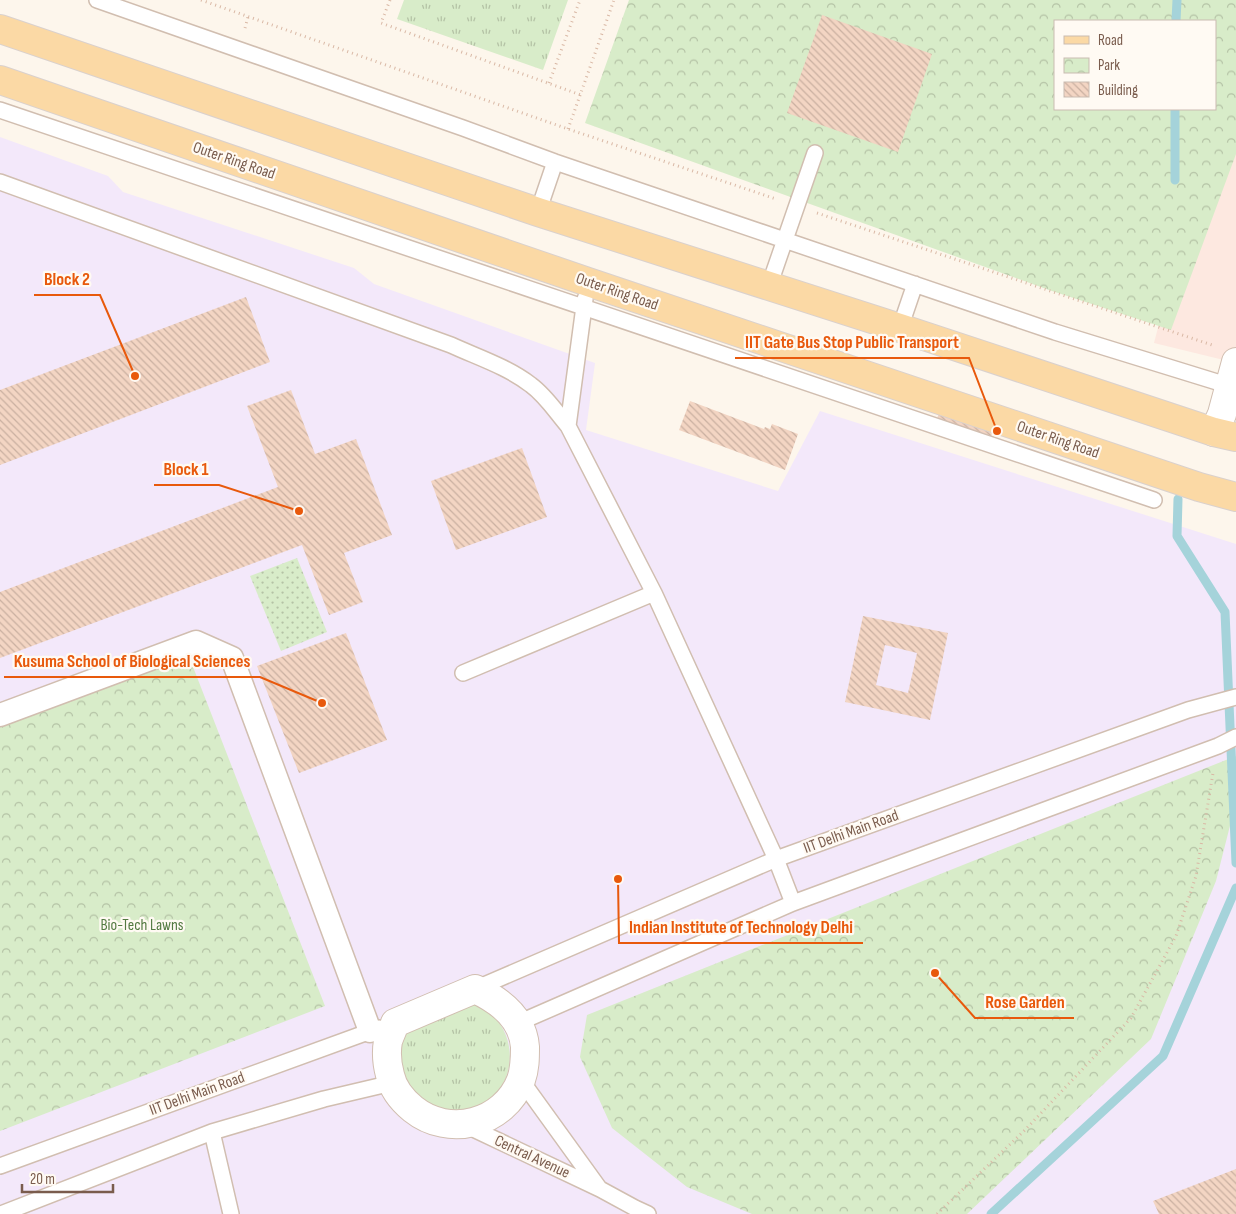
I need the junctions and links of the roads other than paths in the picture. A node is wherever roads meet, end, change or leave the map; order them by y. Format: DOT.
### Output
graph roads {
  1 [pos="96,0"];
  2 [pos="0,29"];
  3 [pos="0,80"];
  4 [pos="0,110"];
  5 [pos="815,152"];
  6 [pos="555,162"];
  7 [pos="0,182"];
  8 [pos="538,212"];
  9 [pos="785,240"];
  10 [pos="915,284"];
  11 [pos="769,286"];
  12 [pos="586,295"];
  13 [pos="900,328"];
  14 [pos="1230,371"];
  15 [pos="895,385"];
  16 [pos="870,404"];
  17 [pos="568,426"];
  18 [pos="1225,434"];
  19 [pos="1236,497"];
  20 [pos="1154,500"];
  21 [pos="654,593"];
  22 [pos="463,673"];
  23 [pos="1236,697"];
  24 [pos="0,715"];
  25 [pos="1236,737"];
  26 [pos="776,859"];
  27 [pos="794,903"];
  28 [pos="475,989"];
  29 [pos="518,1023"];
  30 [pos="383,1027"];
  31 [pos="521,1080"];
  32 [pos="392,1083"];
  33 [pos="465,1125"];
  34 [pos="212,1132"];
  35 [pos="0,1166"];
  36 [pos="600,1189"];
  37 [pos="1,1214"];
  38 [pos="231,1214"];
  39 [pos="648,1214"];
  1 -- 6 [label="lane"];
  2 -- 8 [label="main road"];
  3 -- 12 [label="main road, Outer Ring Road"];
  4 -- 12 [label="lane"];
  5 -- 9 [label="lane"];
  6 -- 8 [label="lane"];
  6 -- 9 [label="lane"];
  7 -- 17 [label="lane"];
  8 -- 11 [label="main road"];
  9 -- 10 [label="lane"];
  9 -- 11 [label="lane"];
  10 -- 13 [label="lane"];
  10 -- 14 [label="lane"];
  11 -- 13 [label="main road"];
  12 -- 15 [label="main road, Outer Ring Road"];
  12 -- 16 [label="lane"];
  12 -- 17 [label="lane"];
  13 -- 18 [label="main road"];
  14 -- 18 [label="street"];
  15 -- 16 [label="lane"];
  15 -- 19 [label="main road, Outer Ring Road"];
  16 -- 20 [label="lane"];
  17 -- 21 [label="lane"];
  21 -- 22 [label="lane"];
  21 -- 26 [label="lane"];
  23 -- 26 [label="lane, IIT Delhi Main Road"];
  24 -- 30 [label="street"];
  25 -- 27 [label="lane"];
  26 -- 27 [label="lane"];
  26 -- 28 [label="lane, IIT Delhi Main Road"];
  27 -- 29 [label="lane"];
  28 -- 29 [label="street"];
  28 -- 30 [label="street"];
  29 -- 31 [label="street"];
  30 -- 32 [label="street"];
  30 -- 35 [label="lane, IIT Delhi Main Road"];
  31 -- 33 [label="street"];
  31 -- 36 [label="lane, Central Avenue"];
  32 -- 33 [label="street"];
  32 -- 34 [label="lane"];
  33 -- 36 [label="lane, Central Avenue"];
  34 -- 37 [label="lane"];
  34 -- 38 [label="lane"];
  36 -- 39 [label="lane, Central Avenue"];
}
